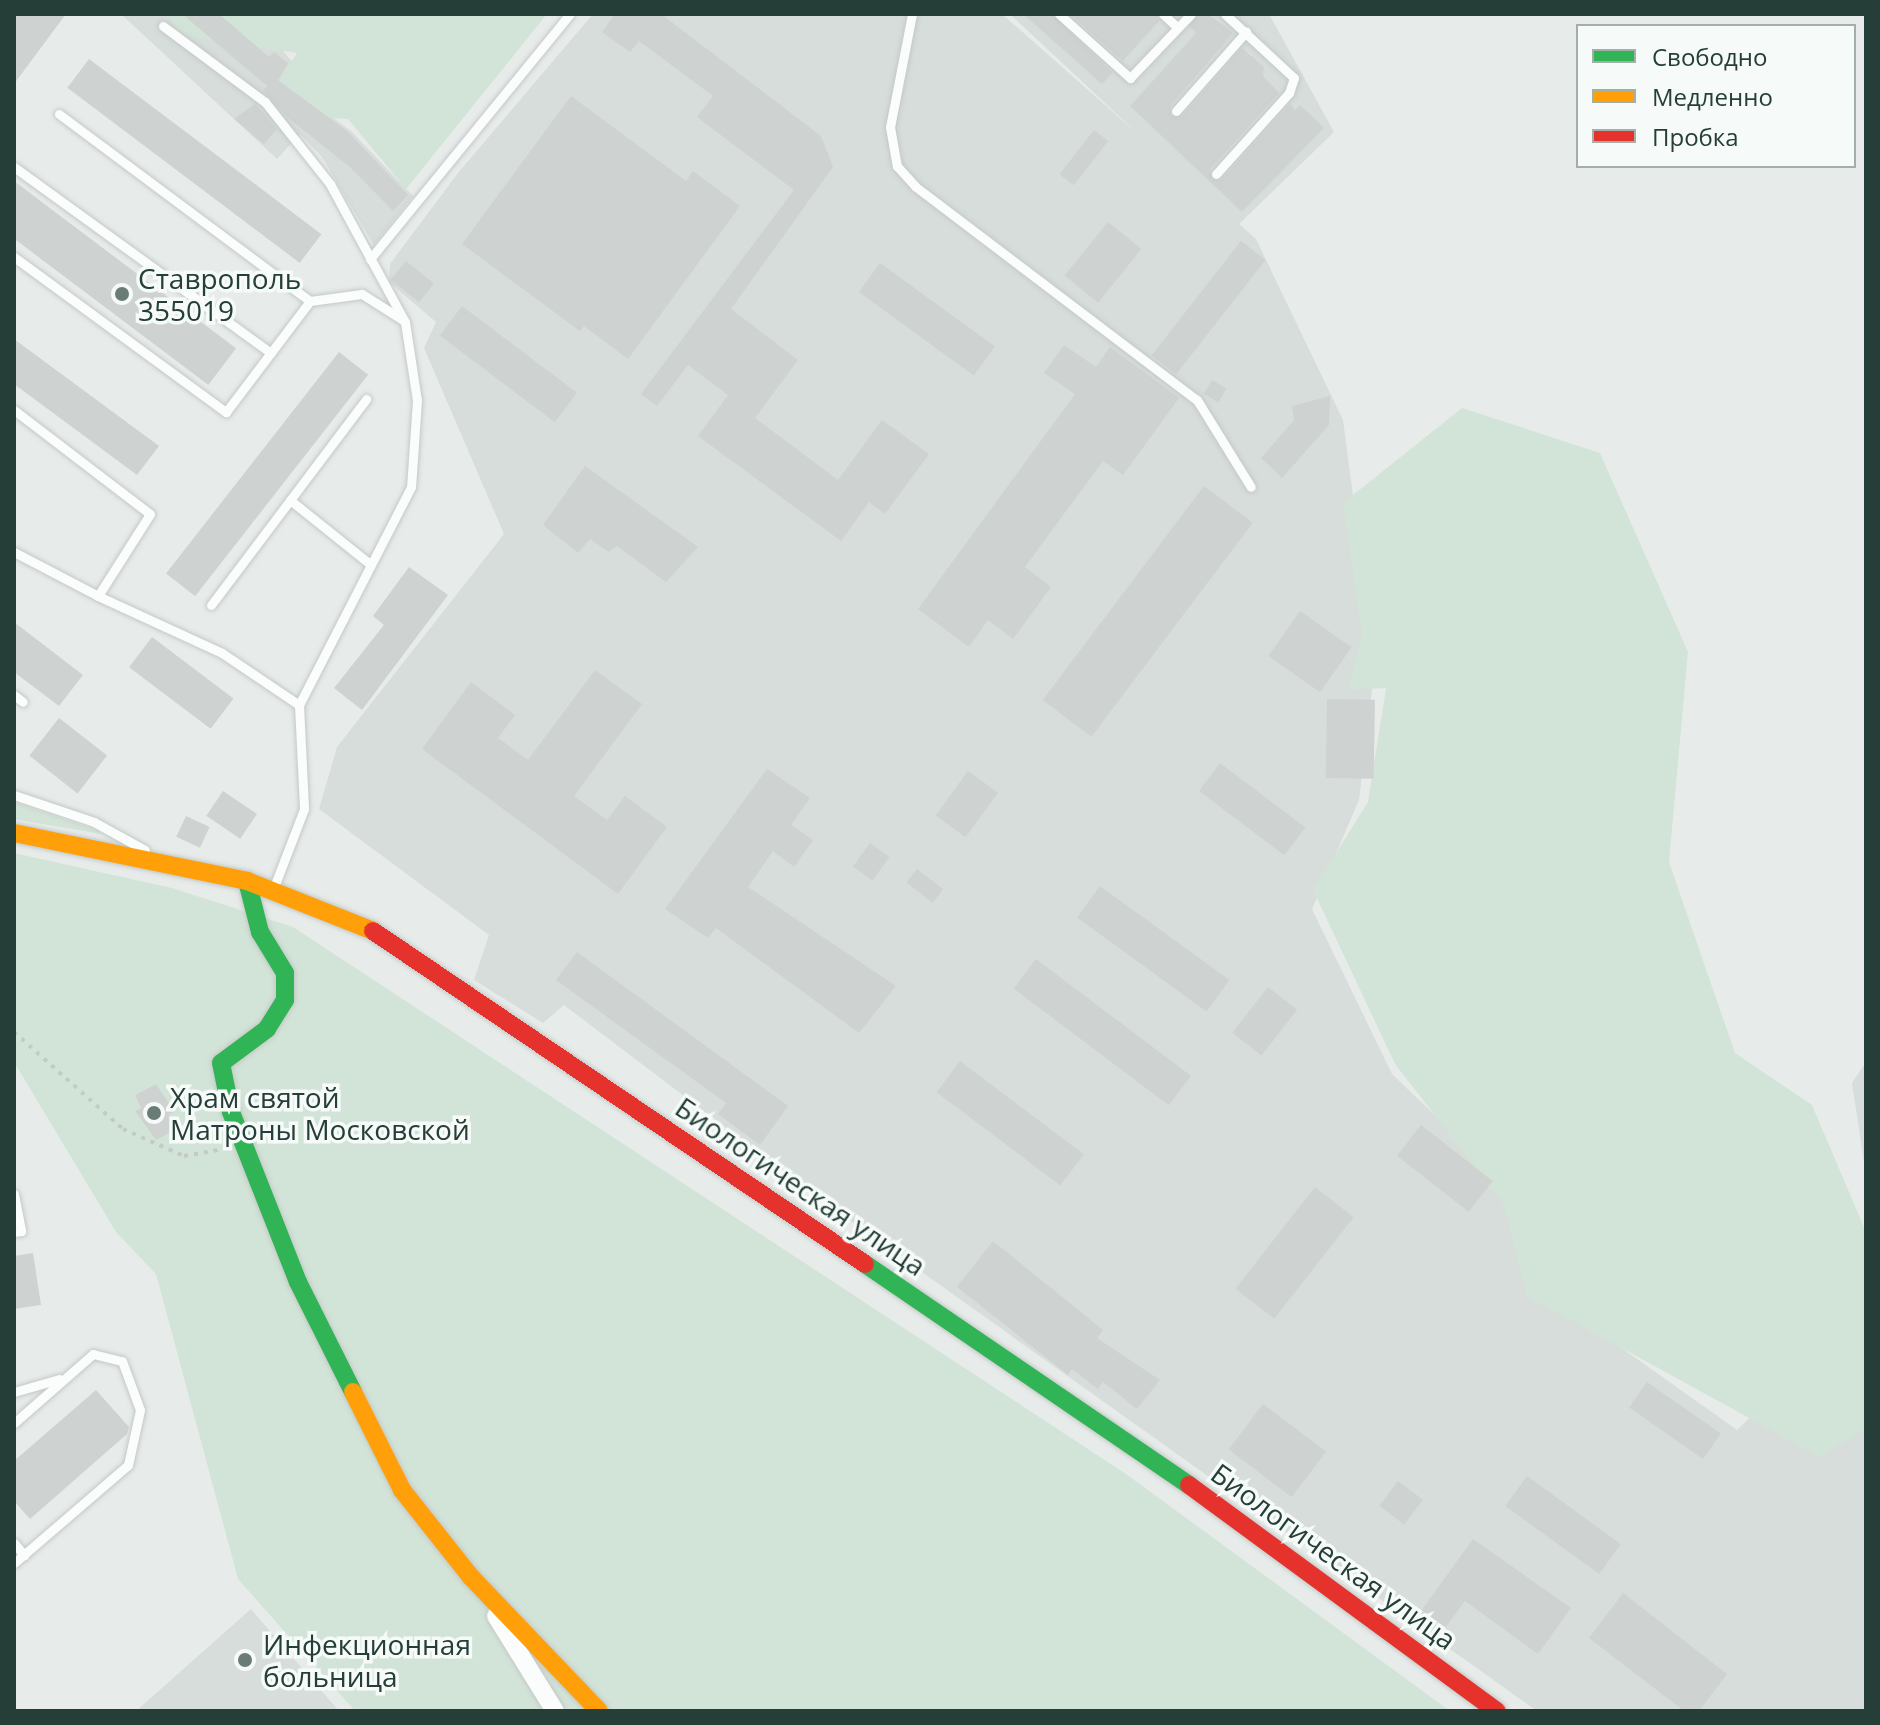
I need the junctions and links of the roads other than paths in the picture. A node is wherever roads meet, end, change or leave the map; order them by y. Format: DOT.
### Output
graph roads {
  1 [pos="570,14"];
  2 [pos="912,14"];
  3 [pos="1059,14"];
  4 [pos="1163,14"];
  5 [pos="1191,14"];
  6 [pos="1225,14"];
  7 [pos="163,26"];
  8 [pos="1177,27"];
  9 [pos="1246,32"];
  10 [pos="1176,111"];
  11 [pos="59,114"];
  12 [pos="14,167"];
  13 [pos="1216,174"];
  14 [pos="14,257"];
  15 [pos="370,259"];
  16 [pos="310,301"];
  17 [pos="405,322"];
  18 [pos="271,353"];
  19 [pos="366,399"];
  20 [pos="14,410"];
  21 [pos="1251,487"];
  22 [pos="290,500"];
  23 [pos="14,552"];
  24 [pos="370,564"];
  25 [pos="98,596"];
  26 [pos="211,605"];
  27 [pos="14,695"];
  28 [pos="23,702"];
  29 [pos="299,705"];
  30 [pos="14,795"];
  31 [pos="14,833"];
  32 [pos="172,865"];
  33 [pos="247,881"];
  34 [pos="273,890"];
  35 [pos="14,1194"];
  36 [pos="14,1232"];
  37 [pos="62,1378"];
  38 [pos="14,1392"];
  39 [pos="14,1423"];
  40 [pos="14,1543"];
  41 [pos="24,1555"];
  42 [pos="14,1563"];
  43 [pos="471,1577"];
  44 [pos="555,1711"];
  45 [pos="599,1711"];
  46 [pos="1497,1711"];
  1 -- 15 [label="lane"];
  2 -- 21 [label="lane"];
  3 -- 8 [label="lane"];
  4 -- 8 [label="lane"];
  5 -- 8 [label="lane"];
  6 -- 9 [label="lane"];
  7 -- 15 [label="lane"];
  9 -- 10 [label="lane"];
  9 -- 13 [label="lane"];
  11 -- 16 [label="lane"];
  12 -- 18 [label="lane"];
  14 -- 18 [label="lane"];
  15 -- 17 [label="lane"];
  16 -- 17 [label="lane"];
  16 -- 18 [label="lane"];
  17 -- 24 [label="lane"];
  19 -- 22 [label="lane"];
  20 -- 25 [label="lane"];
  22 -- 24 [label="lane"];
  22 -- 26 [label="lane"];
  23 -- 25 [label="lane"];
  24 -- 29 [label="lane"];
  25 -- 29 [label="lane"];
  27 -- 28 [label="lane"];
  29 -- 34 [label="lane"];
  30 -- 32 [label="lane"];
  31 -- 32 [label="street, Биологическая улица"];
  32 -- 33 [label="street, Биологическая улица"];
  33 -- 34 [label="street, Биологическая улица"];
  33 -- 43 [label="street"];
  34 -- 46 [label="street, Биологическая улица"];
  35 -- 36 [label="lane"];
  37 -- 38 [label="lane"];
  37 -- 39 [label="lane"];
  37 -- 41 [label="lane"];
  40 -- 41 [label="lane"];
  41 -- 42 [label="lane"];
  43 -- 44 [label="street"];
  43 -- 45 [label="street"];
}
